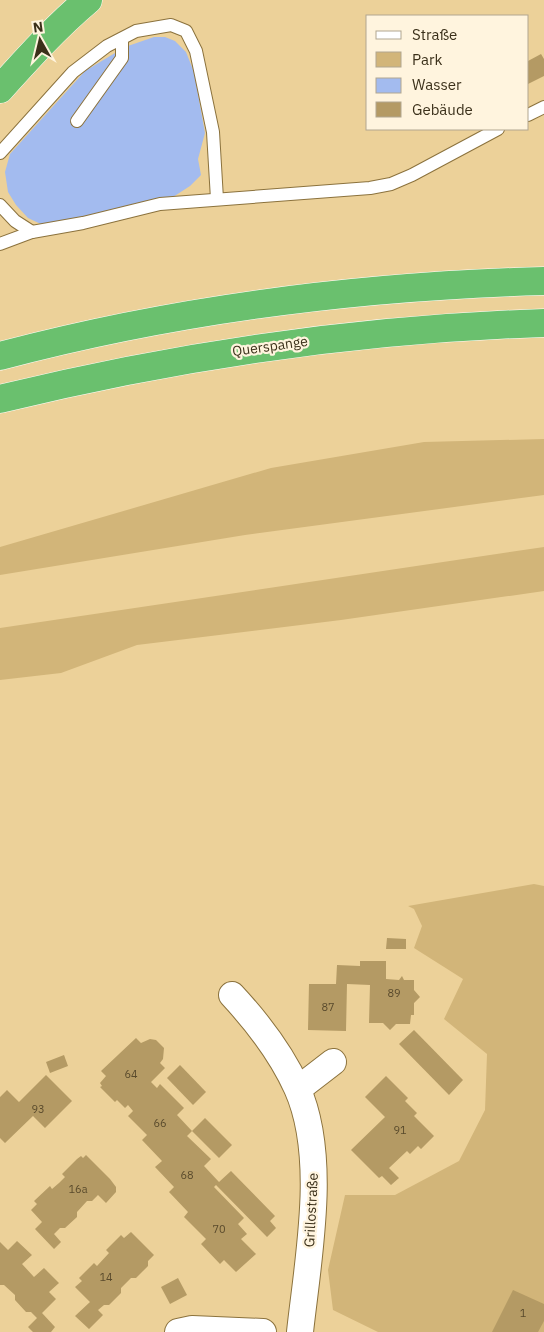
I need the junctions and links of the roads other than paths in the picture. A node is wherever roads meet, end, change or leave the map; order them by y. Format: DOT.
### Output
graph roads {
  1 [pos="88,0"];
  2 [pos="122,39"];
  3 [pos="0,89"];
  4 [pos="544,107"];
  5 [pos="529,114"];
  6 [pos="77,121"];
  7 [pos="496,130"];
  8 [pos="0,154"];
  9 [pos="217,200"];
  10 [pos="0,205"];
  11 [pos="32,232"];
  12 [pos="0,244"];
  13 [pos="544,281"];
  14 [pos="544,323"];
  15 [pos="0,356"];
  16 [pos="0,399"];
  17 [pos="232,995"];
  18 [pos="333,1062"];
  19 [pos="298,1089"];
  20 [pos="178,1332"];
  21 [pos="263,1332"];
  22 [pos="300,1332"];
  1 -- 3 [label="highway"];
  2 -- 6 [label="lane"];
  2 -- 8 [label="lane"];
  2 -- 9 [label="lane"];
  4 -- 5 [label="lane"];
  7 -- 9 [label="lane"];
  9 -- 11 [label="lane"];
  10 -- 11 [label="lane"];
  11 -- 12 [label="lane"];
  13 -- 15 [label="highway"];
  14 -- 16 [label="highway, Querspange"];
  17 -- 19 [label="street, Grillostraße"];
  18 -- 19 [label="street"];
  19 -- 22 [label="street, Grillostraße"];
  20 -- 21 [label="street"];
}
